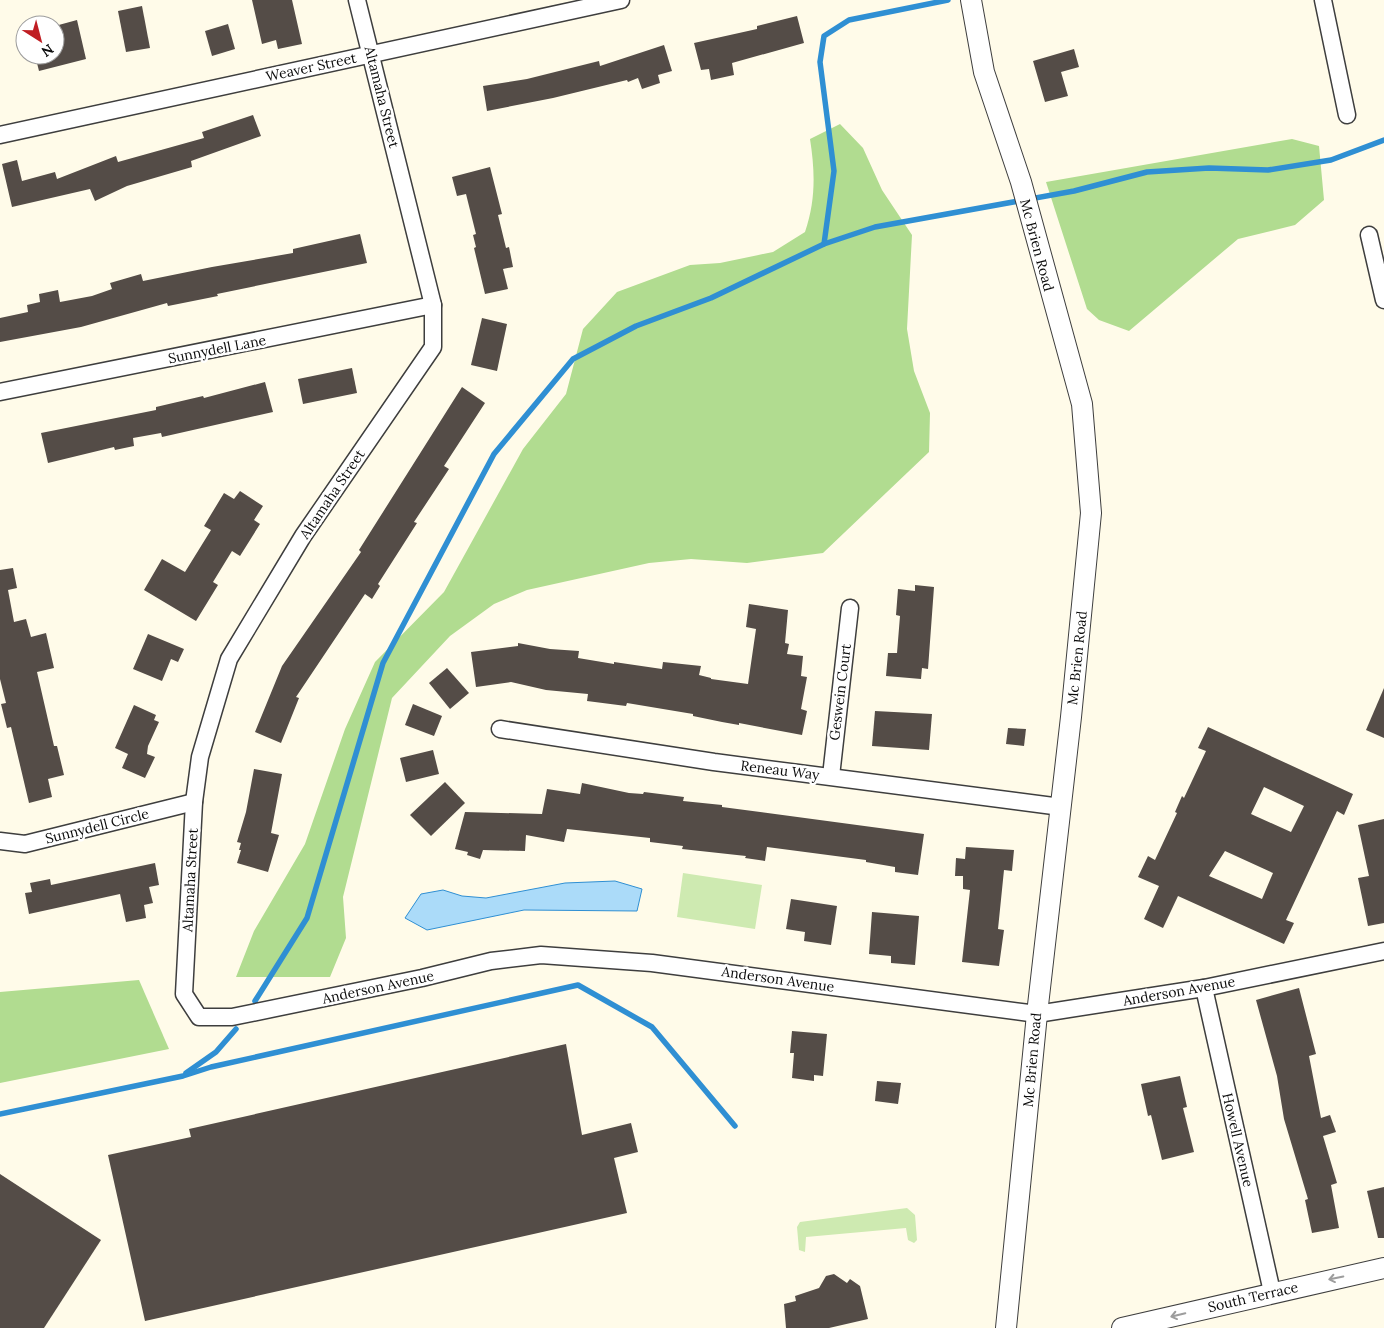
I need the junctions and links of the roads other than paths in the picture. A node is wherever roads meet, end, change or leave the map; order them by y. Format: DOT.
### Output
graph roads {
  1 [pos="357,0"];
  2 [pos="621,0"];
  3 [pos="971,0"];
  4 [pos="1323,0"];
  5 [pos="371,54"];
  6 [pos="1347,115"];
  7 [pos="0,135"];
  8 [pos="1370,234"];
  9 [pos="1384,300"];
  10 [pos="434,305"];
  11 [pos="0,392"];
  12 [pos="850,608"];
  13 [pos="500,729"];
  14 [pos="831,776"];
  15 [pos="194,802"];
  16 [pos="1061,807"];
  17 [pos="0,841"];
  18 [pos="1384,951"];
  19 [pos="1204,988"];
  20 [pos="184,994"];
  21 [pos="1037,1014"];
  22 [pos="1384,1268"];
  23 [pos="1272,1292"];
  24 [pos="1006,1328"];
  25 [pos="1122,1328"];
  1 -- 5 [label="street, Altamaha Street"];
  2 -- 5 [label="street, Weaver Street"];
  3 -- 16 [label="street, Mc Brien Road"];
  4 -- 6 [label="street"];
  5 -- 7 [label="street, Weaver Street"];
  5 -- 10 [label="street, Altamaha Street"];
  8 -- 9 [label="street"];
  10 -- 11 [label="street, Sunnydell Lane"];
  10 -- 15 [label="street, Altamaha Street"];
  12 -- 14 [label="street, Geswein Court"];
  13 -- 14 [label="street, Reneau Way"];
  14 -- 16 [label="street, Reneau Way"];
  15 -- 17 [label="street, Sunnydell Circle"];
  15 -- 20 [label="street, Altamaha Street"];
  16 -- 21 [label="street, Mc Brien Road"];
  18 -- 19 [label="street, Anderson Avenue"];
  19 -- 21 [label="street, Anderson Avenue"];
  19 -- 23 [label="street, Howell Avenue"];
  20 -- 21 [label="street, Anderson Avenue"];
  21 -- 24 [label="street, Mc Brien Road"];
  22 -- 23 [label="street, South Terrace, one-way"];
  23 -- 25 [label="street, South Terrace, one-way"];
}
